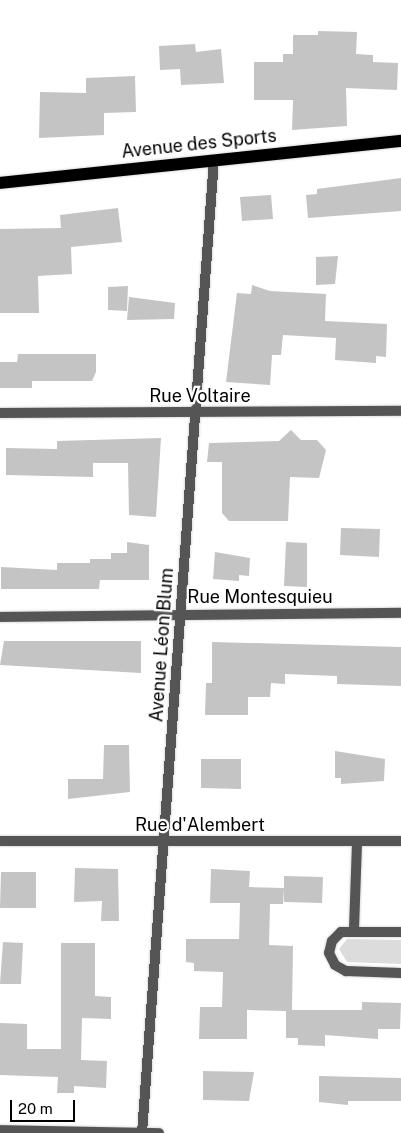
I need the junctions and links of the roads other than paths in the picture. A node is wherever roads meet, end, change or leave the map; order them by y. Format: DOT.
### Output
graph roads {
  1 [pos="401,141"];
  2 [pos="214,160"];
  3 [pos="0,183"];
  4 [pos="196,412"];
  5 [pos="401,412"];
  6 [pos="0,413"];
  7 [pos="180,614"];
  8 [pos="401,614"];
  9 [pos="0,617"];
  10 [pos="0,841"];
  11 [pos="163,841"];
  12 [pos="357,841"];
  13 [pos="401,841"];
  14 [pos="354,930"];
  15 [pos="401,932"];
  16 [pos="401,972"];
  17 [pos="0,1130"];
  18 [pos="142,1132"];
  19 [pos="159,1133"];
  1 -- 2 [label="main road, Avenue des Sports"];
  2 -- 3 [label="main road, Avenue des Sports"];
  2 -- 4 [label="street, Avenue Léon Blum"];
  4 -- 5 [label="street, Rue Voltaire"];
  4 -- 6 [label="street, Rue Voltaire"];
  4 -- 7 [label="street, Avenue Léon Blum"];
  7 -- 8 [label="street, Rue Montesquieu"];
  7 -- 9 [label="street, Rue Montesquieu"];
  7 -- 11 [label="street, Avenue Léon Blum"];
  10 -- 11 [label="street, Rue d'Alembert"];
  11 -- 12 [label="street, Rue d'Alembert"];
  11 -- 18 [label="street, Avenue Léon Blum"];
  12 -- 13 [label="street, Rue d'Alembert"];
  12 -- 14 [label="street"];
  14 -- 15 [label="street"];
  14 -- 16 [label="street"];
  17 -- 18 [label="street"];
  18 -- 19 [label="street"];
}
